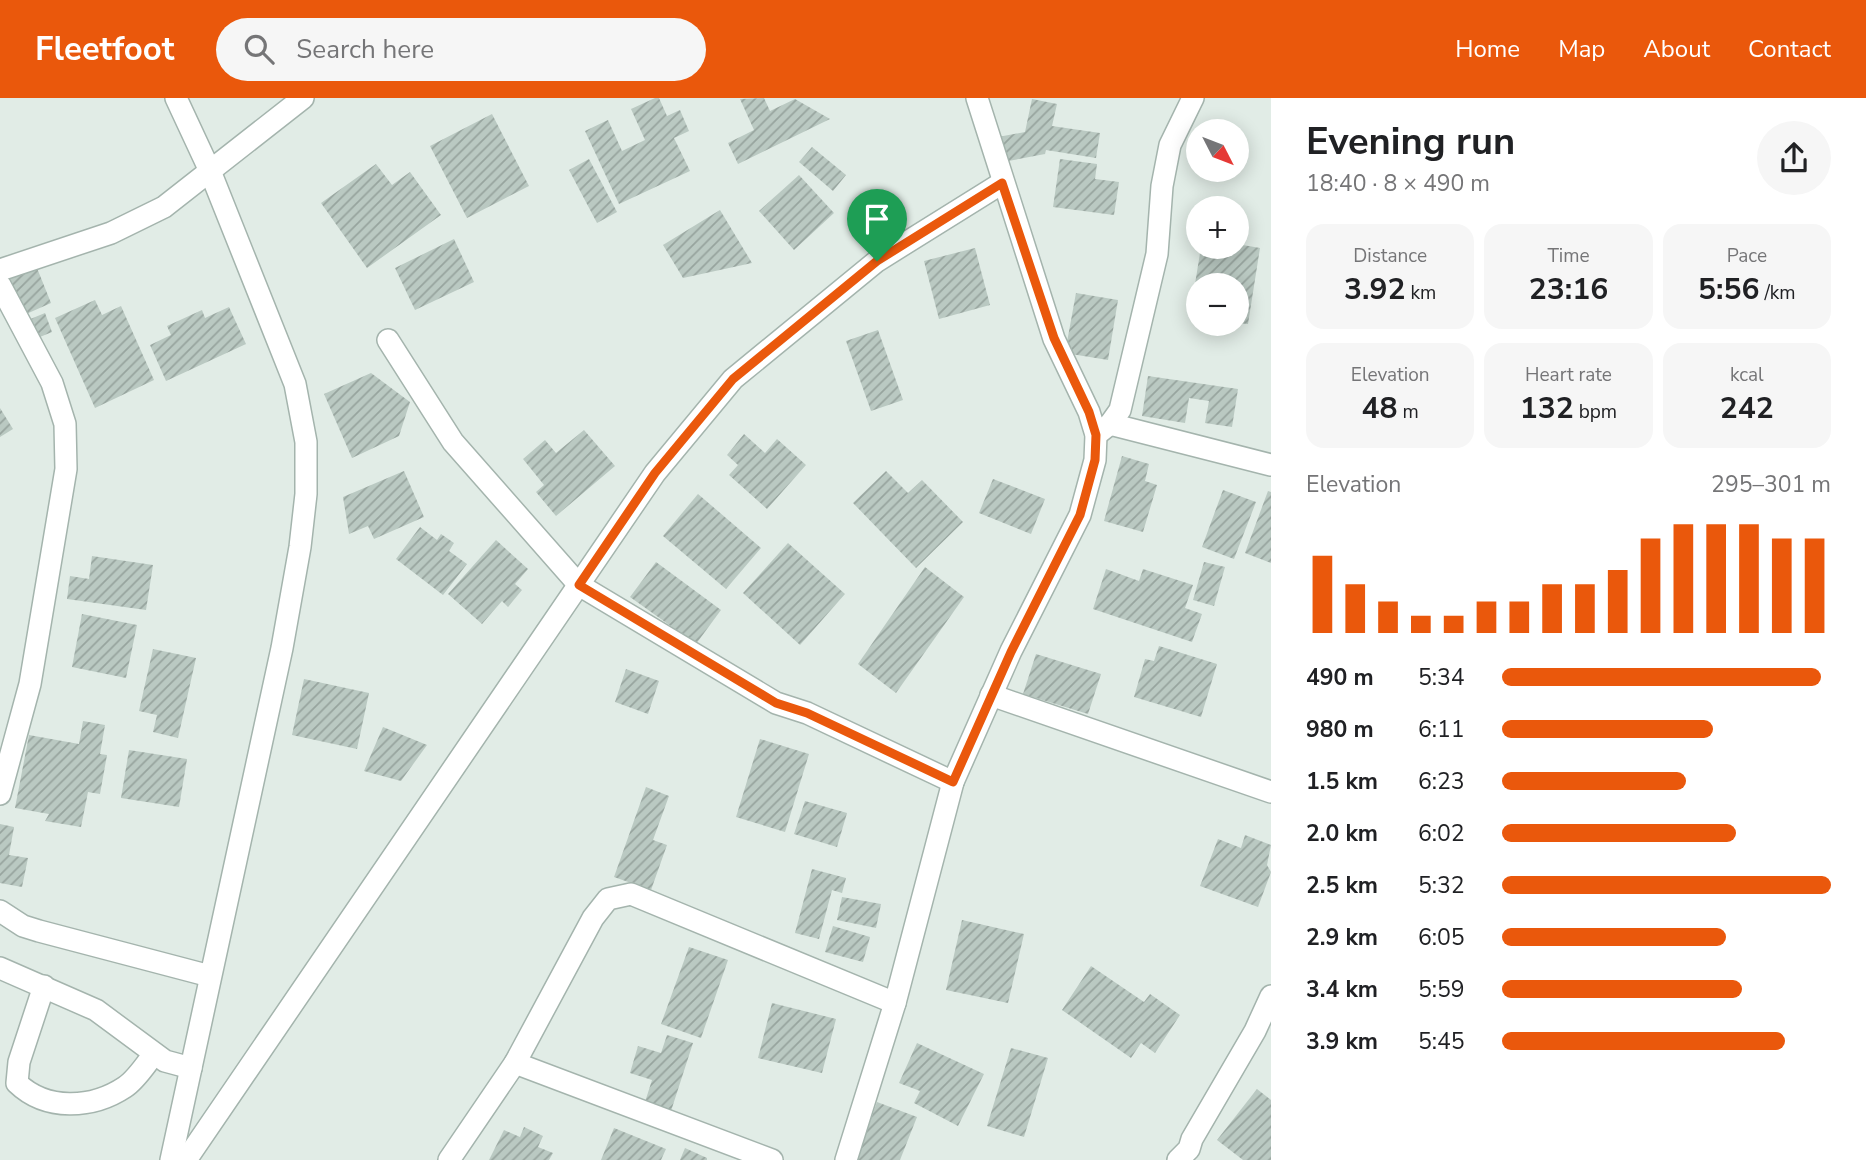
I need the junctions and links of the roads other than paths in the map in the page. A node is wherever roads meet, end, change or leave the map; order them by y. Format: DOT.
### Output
graph roads {
  1 [pos="176,98"];
  2 [pos="303,98"];
  3 [pos="977,98"];
  4 [pos="1193,98"];
  5 [pos="210,171"];
  6 [pos="1002,183"];
  7 [pos="0,270"];
  8 [pos="0,285"];
  9 [pos="388,340"];
  10 [pos="1103,429"];
  11 [pos="1271,465"];
  12 [pos="579,585"];
  13 [pos="991,695"];
  14 [pos="953,782"];
  15 [pos="1271,792"];
  16 [pos="0,794"];
  17 [pos="0,911"];
  18 [pos="0,968"];
  19 [pos="210,976"];
  20 [pos="44,986"];
  21 [pos="1271,996"];
  22 [pos="895,1003"];
  23 [pos="1263,1037"];
  24 [pos="154,1054"];
  25 [pos="515,1063"];
  26 [pos="191,1068"];
  27 [pos="1187,1156"];
  28 [pos="171,1160"];
  29 [pos="186,1160"];
  30 [pos="449,1160"];
  31 [pos="772,1160"];
  32 [pos="846,1160"];
  1 -- 5 [label="street"];
  2 -- 5 [label="street"];
  3 -- 6 [label="street"];
  4 -- 10 [label="street"];
  5 -- 7 [label="street"];
  5 -- 19 [label="street"];
  6 -- 10 [label="street"];
  6 -- 12 [label="street"];
  8 -- 16 [label="street"];
  9 -- 12 [label="street"];
  10 -- 11 [label="street"];
  10 -- 13 [label="street"];
  12 -- 14 [label="street"];
  12 -- 29 [label="street"];
  13 -- 14 [label="street"];
  13 -- 15 [label="street"];
  14 -- 22 [label="street"];
  17 -- 19 [label="street"];
  18 -- 20 [label="street"];
  19 -- 26 [label="street"];
  20 -- 24 [label="street"];
  20 -- 24 [label="street"];
  21 -- 23 [label="street"];
  22 -- 25 [label="street"];
  22 -- 32 [label="street"];
  23 -- 27 [label="street"];
  24 -- 26 [label="street"];
  25 -- 30 [label="street"];
  25 -- 31 [label="street"];
  26 -- 28 [label="street"];
}
